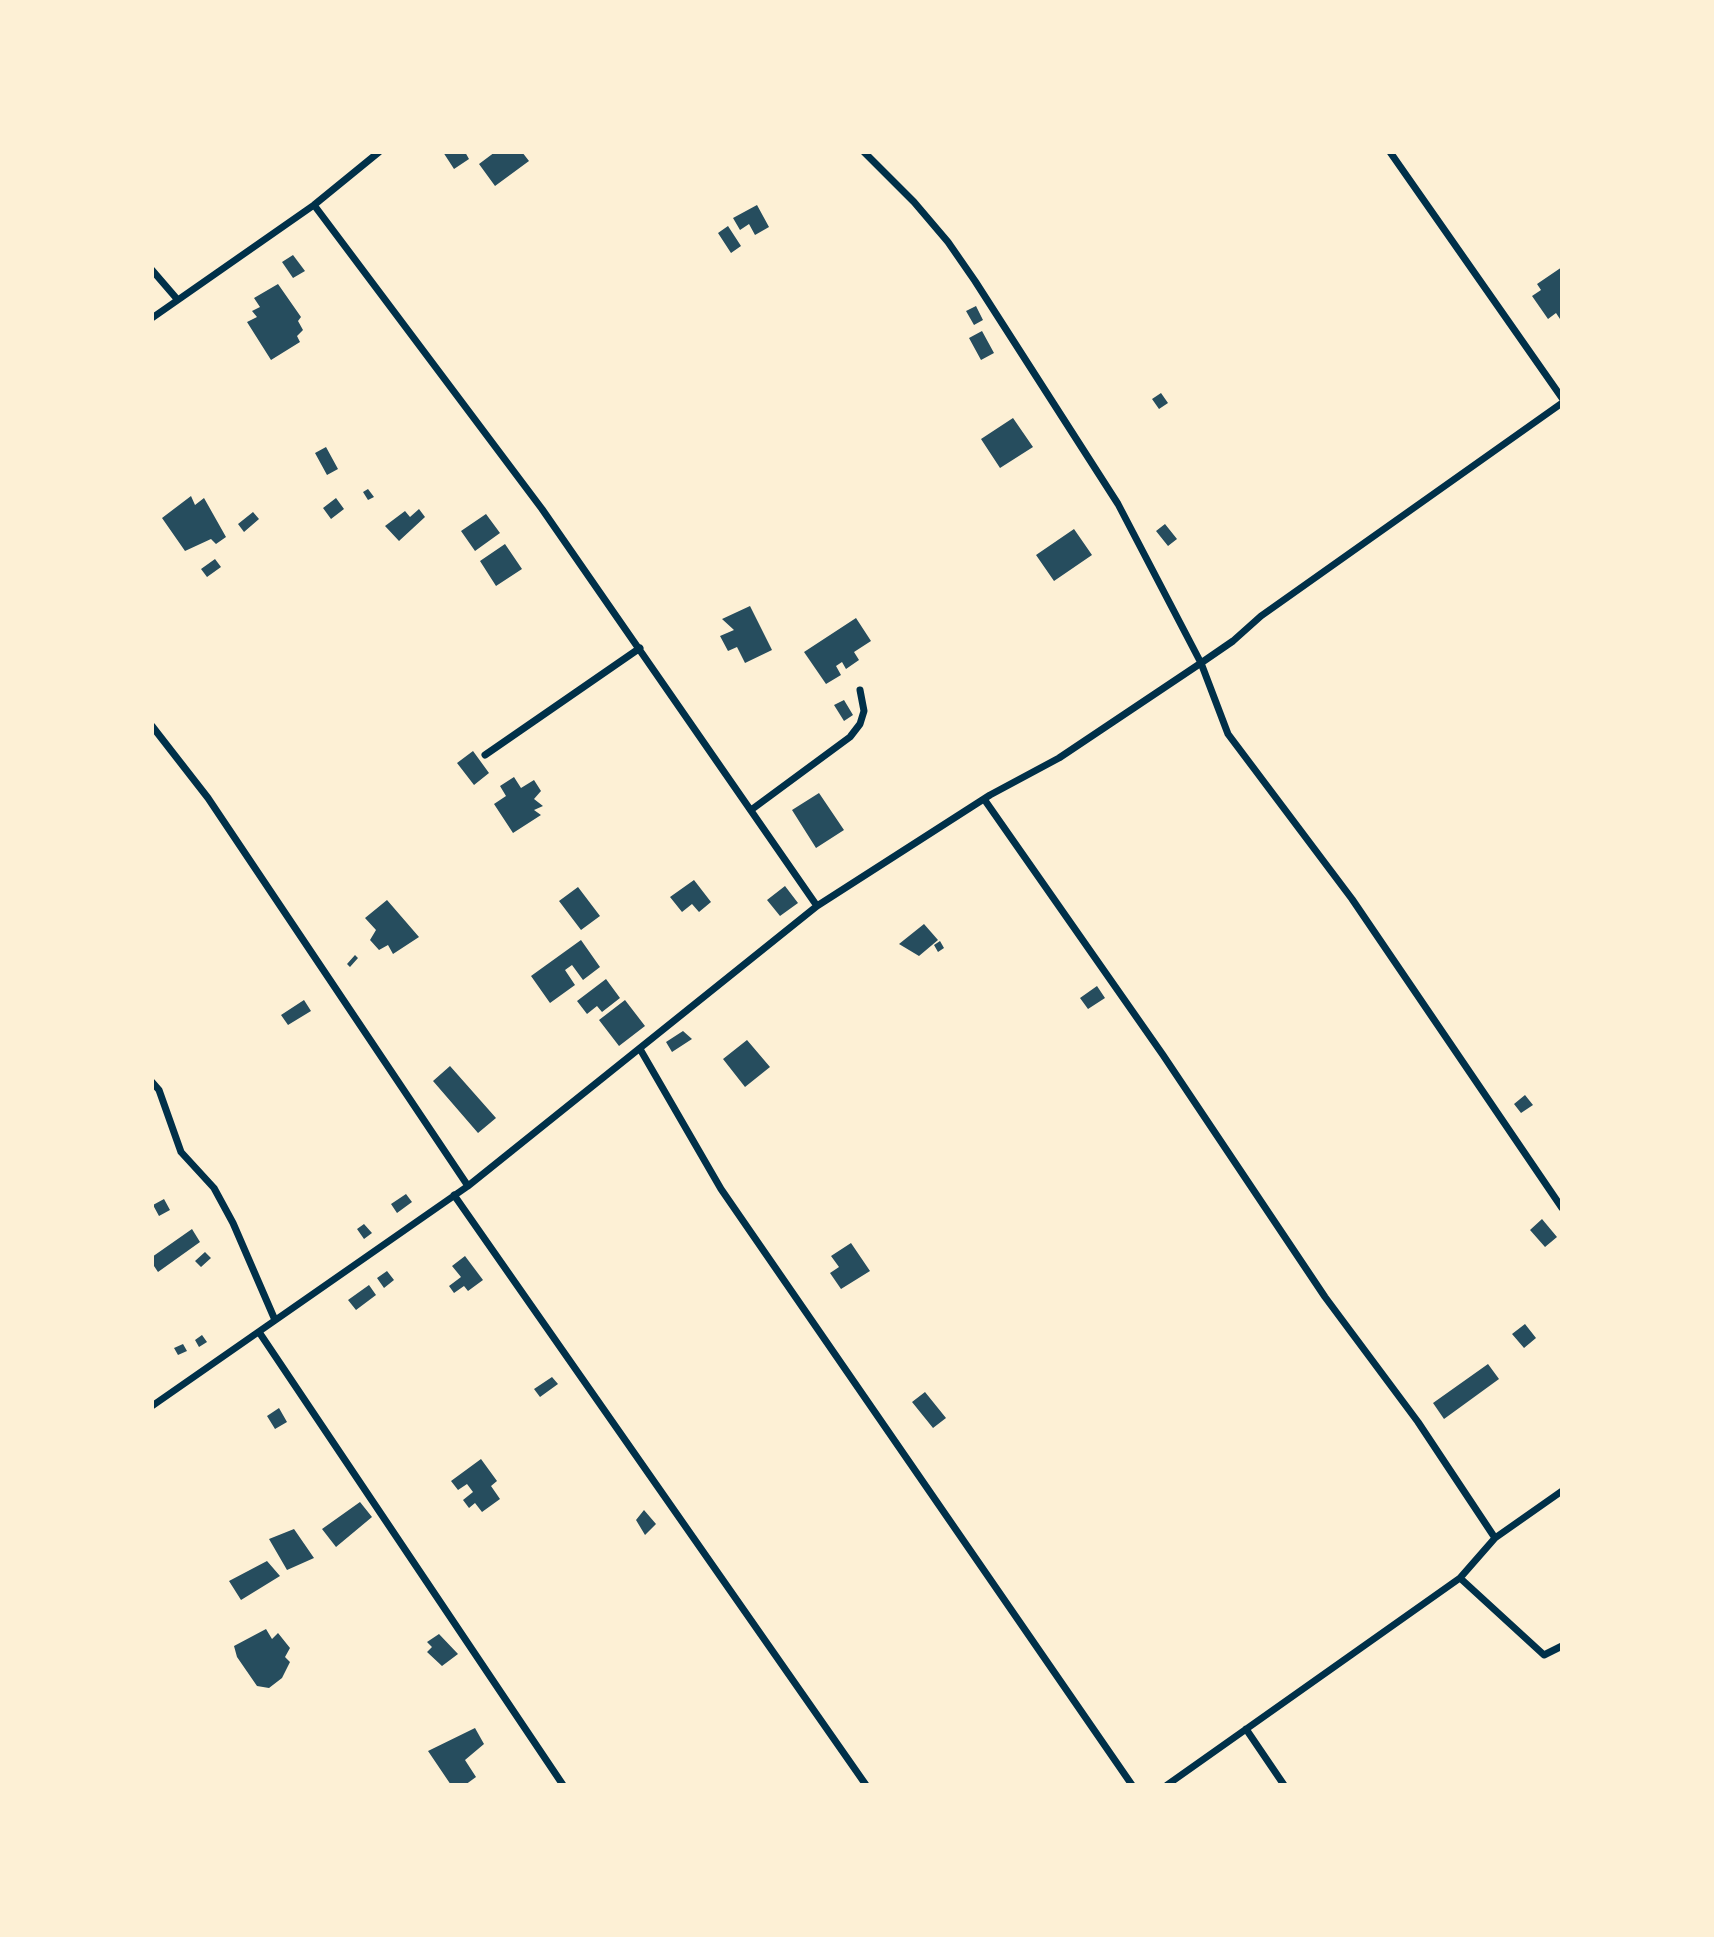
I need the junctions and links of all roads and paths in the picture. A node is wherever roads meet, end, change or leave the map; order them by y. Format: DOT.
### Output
graph roads {
  1 [pos="379,152"];
  2 [pos="864,152"];
  3 [pos="1390,152"];
  4 [pos="314,205"];
  5 [pos="152,270"];
  6 [pos="177,299"];
  7 [pos="152,318"];
  8 [pos="1562,398"];
  9 [pos="1562,403"];
  10 [pos="640,648"];
  11 [pos="1201,663"];
  12 [pos="860,690"];
  13 [pos="152,726"];
  14 [pos="485,755"];
  15 [pos="984,799"];
  16 [pos="751,810"];
  17 [pos="817,906"];
  18 [pos="640,1049"];
  19 [pos="152,1082"];
  20 [pos="468,1186"];
  21 [pos="454,1195"];
  22 [pos="1562,1208"];
  23 [pos="275,1320"];
  24 [pos="259,1332"];
  25 [pos="152,1406"];
  26 [pos="1562,1491"];
  27 [pos="1495,1538"];
  28 [pos="1460,1578"];
  29 [pos="1562,1646"];
  30 [pos="1246,1729"];
  31 [pos="563,1785"];
  32 [pos="866,1785"];
  33 [pos="1132,1785"];
  34 [pos="1167,1785"];
  35 [pos="1284,1785"];
  1 -- 4 [label="street"];
  2 -- 11 [label="street"];
  3 -- 8 [label="street"];
  4 -- 6 [label="street"];
  4 -- 10 [label="street"];
  5 -- 6 [label="street"];
  6 -- 7 [label="street"];
  9 -- 11 [label="street"];
  10 -- 14 [label="street"];
  10 -- 16 [label="street"];
  11 -- 15 [label="street"];
  11 -- 22 [label="street"];
  12 -- 16 [label="street"];
  13 -- 20 [label="street"];
  15 -- 17 [label="street"];
  15 -- 27 [label="street"];
  16 -- 17 [label="street"];
  17 -- 18 [label="street"];
  18 -- 20 [label="street"];
  18 -- 33 [label="street"];
  19 -- 23 [label="street"];
  20 -- 21 [label="street"];
  21 -- 23 [label="street"];
  21 -- 32 [label="street"];
  23 -- 24 [label="street"];
  24 -- 25 [label="street"];
  24 -- 31 [label="street"];
  26 -- 27 [label="street"];
  27 -- 28 [label="street"];
  28 -- 29 [label="street"];
  28 -- 30 [label="street"];
  30 -- 34 [label="street"];
  30 -- 35 [label="street"];
}
